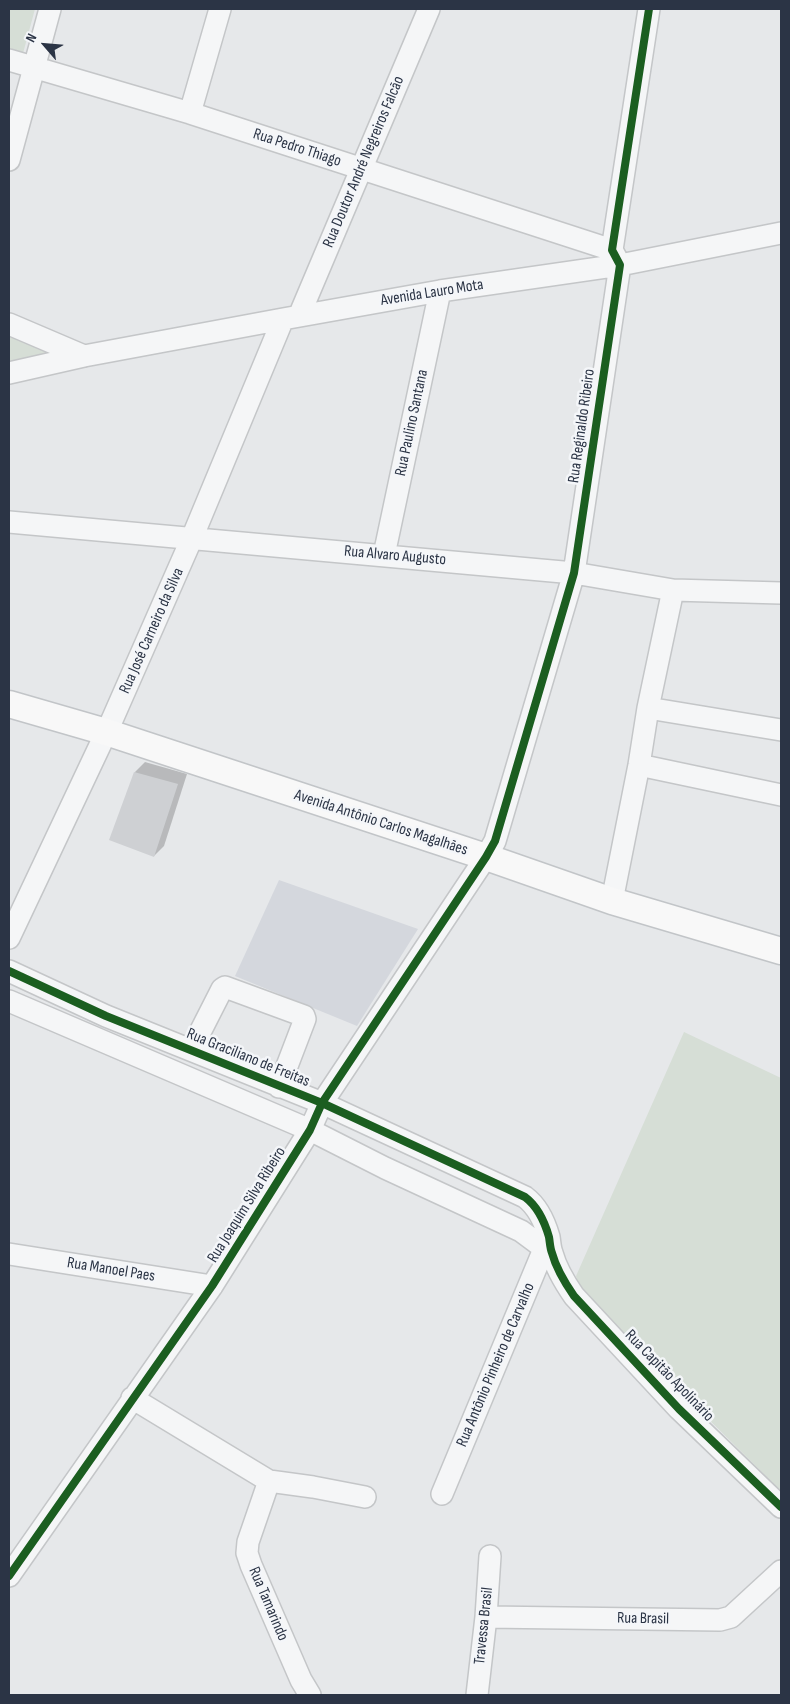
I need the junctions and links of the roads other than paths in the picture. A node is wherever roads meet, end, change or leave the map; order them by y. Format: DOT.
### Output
graph roads {
  1 [pos="50,9"];
  2 [pos="220,9"];
  3 [pos="429,9"];
  4 [pos="649,9"];
  5 [pos="9,60"];
  6 [pos="33,67"];
  7 [pos="190,113"];
  8 [pos="9,160"];
  9 [pos="360,169"];
  10 [pos="781,233"];
  11 [pos="616,258"];
  12 [pos="440,291"];
  13 [pos="291,317"];
  14 [pos="9,324"];
  15 [pos="84,356"];
  16 [pos="9,373"];
  17 [pos="9,522"];
  18 [pos="192,538"];
  19 [pos="384,555"];
  20 [pos="574,573"];
  21 [pos="673,590"];
  22 [pos="781,593"];
  23 [pos="9,691"];
  24 [pos="9,704"];
  25 [pos="648,708"];
  26 [pos="109,726"];
  27 [pos="781,730"];
  28 [pos="639,765"];
  29 [pos="781,795"];
  30 [pos="491,849"];
  31 [pos="614,893"];
  32 [pos="781,936"];
  33 [pos="9,938"];
  34 [pos="781,951"];
  35 [pos="9,971"];
  36 [pos="9,1000"];
  37 [pos="191,1050"];
  38 [pos="279,1087"];
  39 [pos="322,1103"];
  40 [pos="310,1130"];
  41 [pos="548,1246"];
  42 [pos="9,1254"];
  43 [pos="212,1286"];
  44 [pos="132,1398"];
  45 [pos="269,1481"];
  46 [pos="442,1494"];
  47 [pos="364,1497"];
  48 [pos="781,1507"];
  49 [pos="490,1556"];
  50 [pos="781,1571"];
  51 [pos="9,1576"];
  52 [pos="486,1617"];
  53 [pos="310,1695"];
  54 [pos="477,1695"];
  1 -- 6 [label="street"];
  2 -- 7 [label="street"];
  3 -- 9 [label="street, Rua Doutor André Negreiros Falcão"];
  4 -- 11 [label="street, Rua Reginaldo Ribeiro"];
  5 -- 6 [label="street, Rua Pedro Thiago"];
  6 -- 7 [label="street, Rua Pedro Thiago"];
  6 -- 8 [label="street"];
  7 -- 9 [label="street, Rua Pedro Thiago"];
  9 -- 11 [label="street, Rua Pedro Thiago"];
  9 -- 13 [label="street, Rua Doutor André Negreiros Falcão"];
  10 -- 11 [label="street, Avenida Lauro Mota"];
  11 -- 12 [label="street, Avenida Lauro Mota"];
  11 -- 20 [label="street, Rua Reginaldo Ribeiro"];
  12 -- 13 [label="street, Avenida Lauro Mota"];
  12 -- 19 [label="street, Rua Paulino Santana"];
  13 -- 15 [label="street, Avenida Lauro Mota"];
  13 -- 18 [label="street, Rua José Carneiro da Silva"];
  14 -- 15 [label="street"];
  15 -- 16 [label="street, Avenida Lauro Mota"];
  17 -- 18 [label="street, Rua Alvaro Augusto"];
  18 -- 19 [label="street, Rua Alvaro Augusto"];
  18 -- 26 [label="street, Rua José Carneiro da Silva"];
  19 -- 20 [label="street, Rua Alvaro Augusto"];
  20 -- 21 [label="street, Rua Alvaro Augusto"];
  20 -- 30 [label="street, Rua Reginaldo Ribeiro"];
  21 -- 22 [label="street, Rua Alvaro Augusto"];
  21 -- 25 [label="street"];
  23 -- 26 [label="main road, Avenida Antônio Carlos Magalhães"];
  24 -- 26 [label="main road, Avenida Antônio Carlos Magalhães"];
  25 -- 27 [label="street"];
  25 -- 28 [label="street"];
  26 -- 30 [label="main road, Avenida Antônio Carlos Magalhães"];
  26 -- 33 [label="street, Rua José Carneiro da Silva"];
  28 -- 29 [label="street"];
  28 -- 31 [label="street"];
  30 -- 31 [label="main road, Avenida Antônio Carlos Magalhães"];
  30 -- 39 [label="street, Rua Joaquim Silva Ribeiro"];
  31 -- 32 [label="main road, Avenida Antônio Carlos Magalhães"];
  31 -- 34 [label="main road, Avenida Antônio Carlos Magalhães"];
  35 -- 37 [label="street, Rua Graciliano de Freitas"];
  36 -- 40 [label="street"];
  37 -- 38 [label="street, Rua Graciliano de Freitas"];
  37 -- 38 [label="street"];
  38 -- 39 [label="street, Rua Graciliano de Freitas"];
  39 -- 40 [label="street, Rua Joaquim Silva Ribeiro"];
  39 -- 41 [label="street, Rua Graciliano de Freitas"];
  40 -- 41 [label="street"];
  40 -- 43 [label="street, Rua Joaquim Silva Ribeiro"];
  41 -- 46 [label="street, Rua Antônio Pinheiro de Carvalho"];
  41 -- 48 [label="street, Rua Capitão Apolinário"];
  42 -- 43 [label="street, Rua Manoel Paes"];
  43 -- 44 [label="street, Rua Joaquim Silva Ribeiro"];
  44 -- 45 [label="street"];
  44 -- 51 [label="street, Rua Joaquim Silva Ribeiro"];
  45 -- 47 [label="street"];
  45 -- 53 [label="street, Rua Tamarindo"];
  49 -- 52 [label="street, Travessa Brasil"];
  50 -- 52 [label="street, Rua Brasil"];
  52 -- 54 [label="street, Travessa Brasil"];
}
